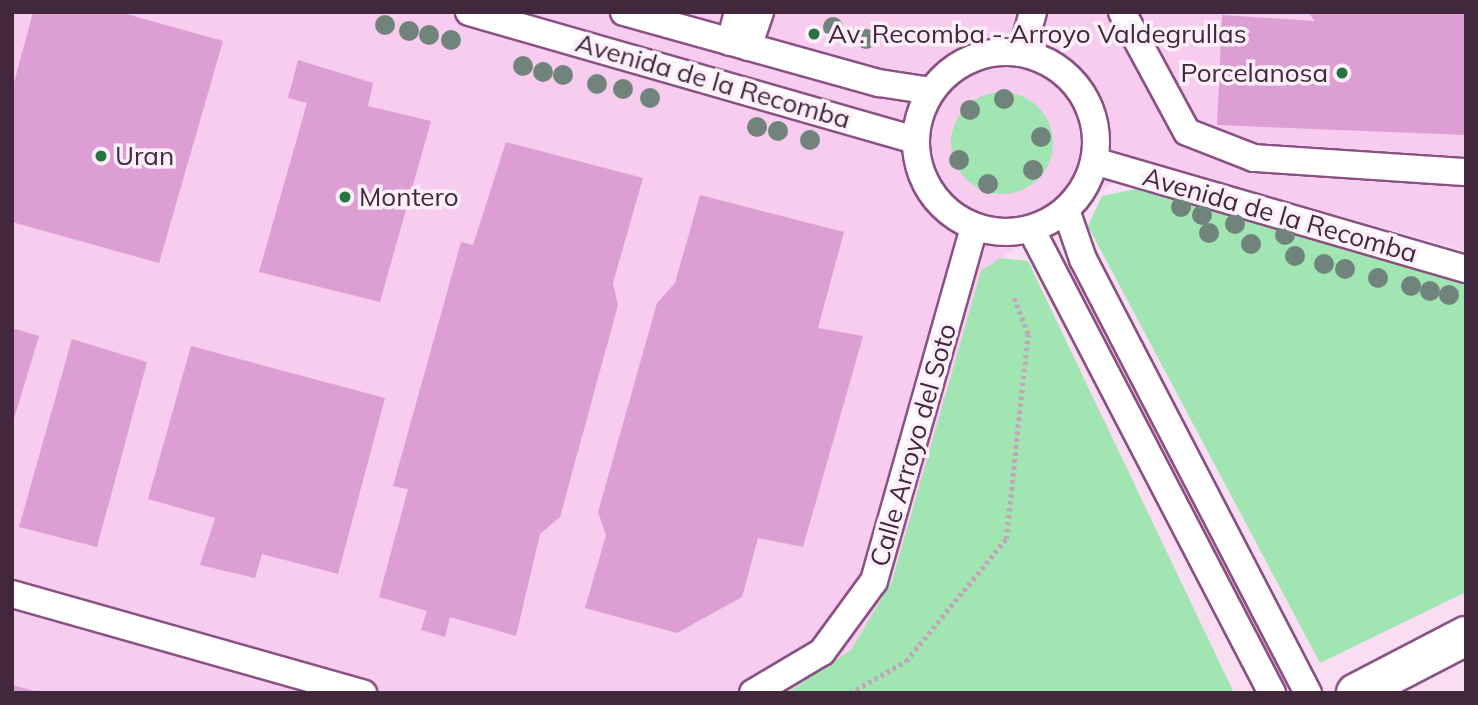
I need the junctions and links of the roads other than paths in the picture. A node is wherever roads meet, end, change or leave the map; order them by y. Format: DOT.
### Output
graph roads {
  1 [pos="470,12"];
  2 [pos="624,12"];
  3 [pos="738,12"];
  4 [pos="760,12"];
  5 [pos="1033,12"];
  6 [pos="1122,12"];
  7 [pos="739,44"];
  8 [pos="1022,52"];
  9 [pos="931,91"];
  10 [pos="915,140"];
  11 [pos="1094,161"];
  12 [pos="1466,172"];
  13 [pos="1066,210"];
  14 [pos="974,227"];
  15 [pos="1032,231"];
  16 [pos="1466,269"];
  17 [pos="12,594"];
  18 [pos="1466,636"];
  19 [pos="363,693"];
  20 [pos="754,693"];
  21 [pos="1272,693"];
  22 [pos="1308,693"];
  23 [pos="1356,693"];
  1 -- 10 [label="street, Avenida de la Recomba"];
  2 -- 7 [label="street, Avenida de la Recomba"];
  3 -- 7 [label="street"];
  4 -- 7 [label="street"];
  5 -- 8 [label="street"];
  6 -- 12 [label="street"];
  7 -- 9 [label="street, Avenida de la Recomba"];
  8 -- 9 [label="street"];
  8 -- 11 [label="street"];
  9 -- 10 [label="street"];
  10 -- 14 [label="street"];
  11 -- 13 [label="street"];
  11 -- 16 [label="street, Avenida de la Recomba"];
  13 -- 15 [label="street"];
  13 -- 22 [label="street"];
  14 -- 15 [label="street"];
  14 -- 20 [label="street, Calle Arroyo del Soto"];
  15 -- 21 [label="street"];
  17 -- 19 [label="street"];
  18 -- 23 [label="highway"];
}
